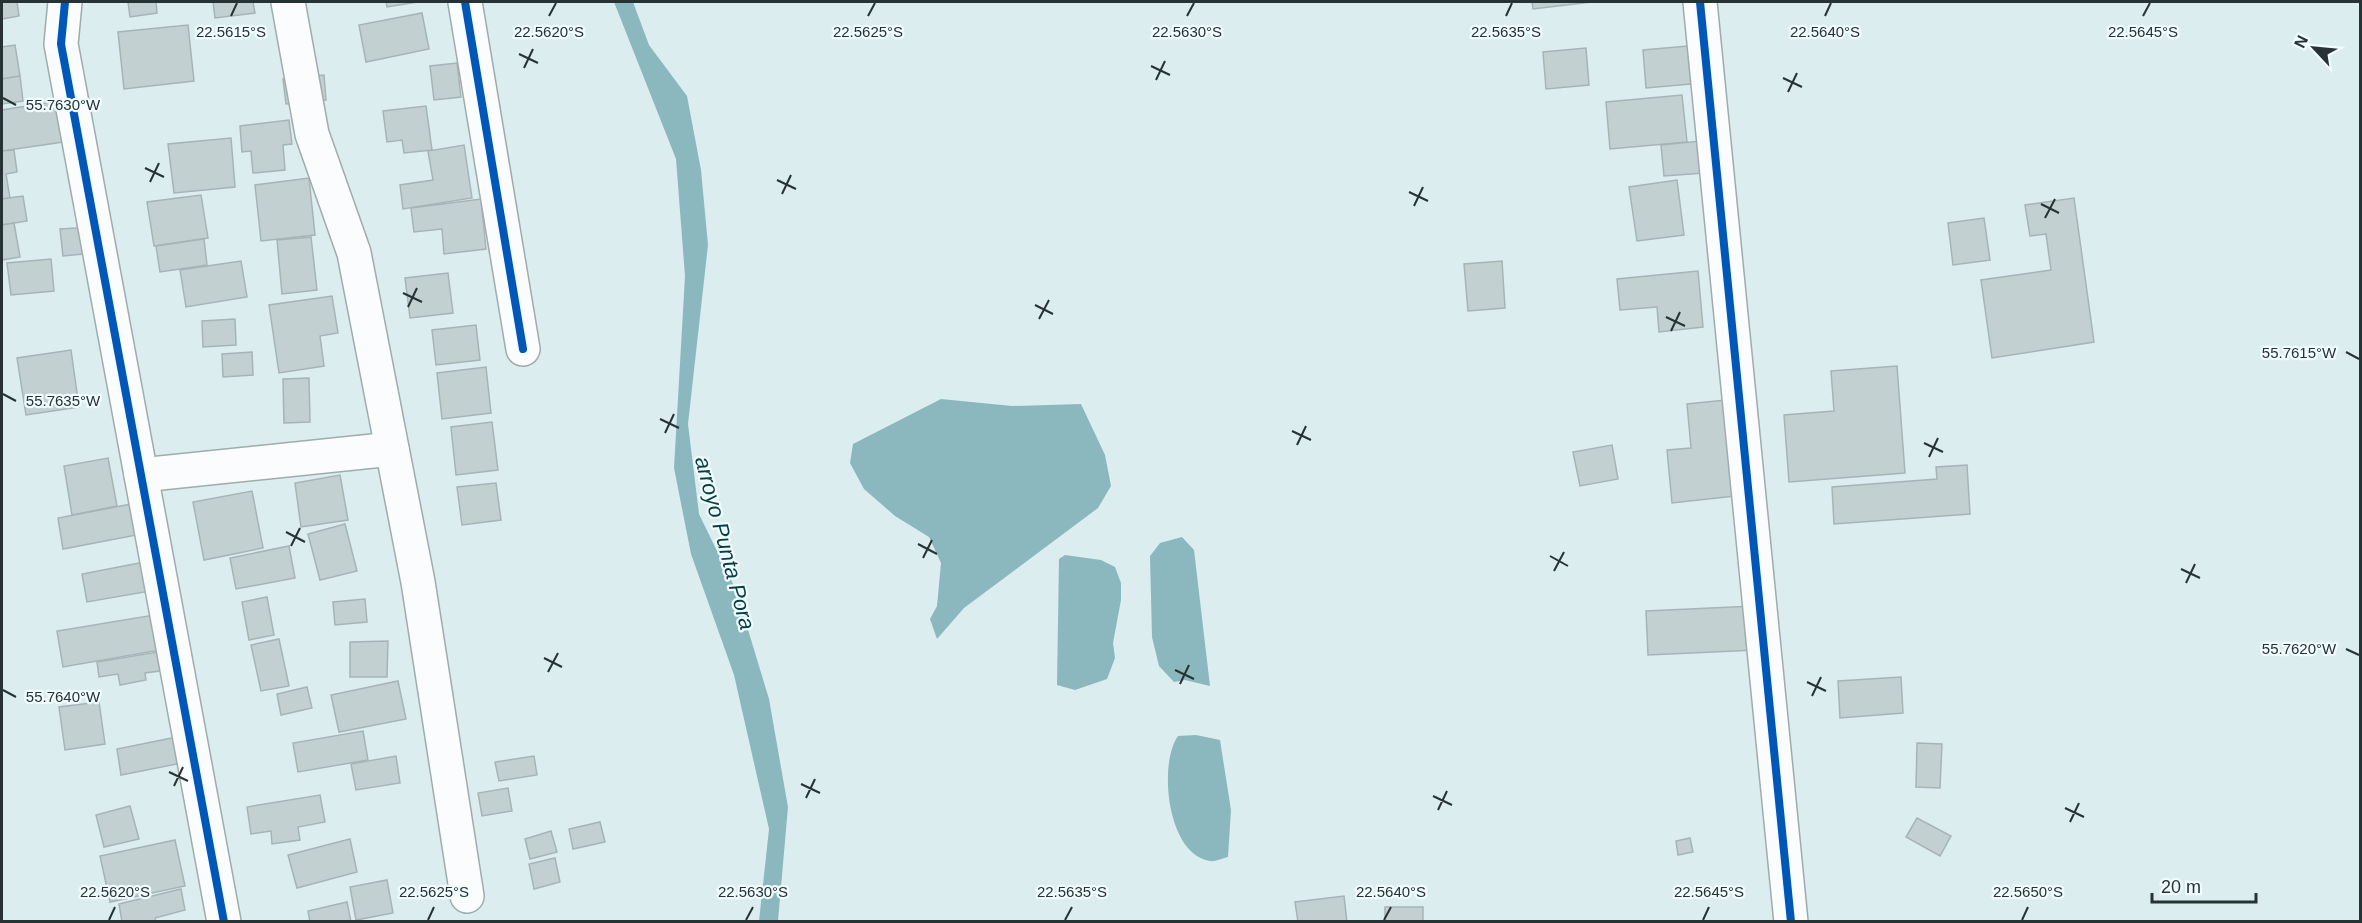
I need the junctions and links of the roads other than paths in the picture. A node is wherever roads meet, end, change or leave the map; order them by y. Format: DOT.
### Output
graph roads {
  1 [pos="65,2"];
  2 [pos="288,2"];
  3 [pos="465,2"];
  4 [pos="1700,2"];
  5 [pos="523,349"];
  6 [pos="392,449"];
  7 [pos="141,475"];
  8 [pos="467,896"];
  9 [pos="224,921"];
  10 [pos="1791,921"];
  1 -- 7 [label="street"];
  2 -- 6 [label="street"];
  3 -- 5 [label="street"];
  4 -- 10 [label="street"];
  6 -- 7 [label="street"];
  6 -- 8 [label="street"];
  7 -- 9 [label="street"];
}
